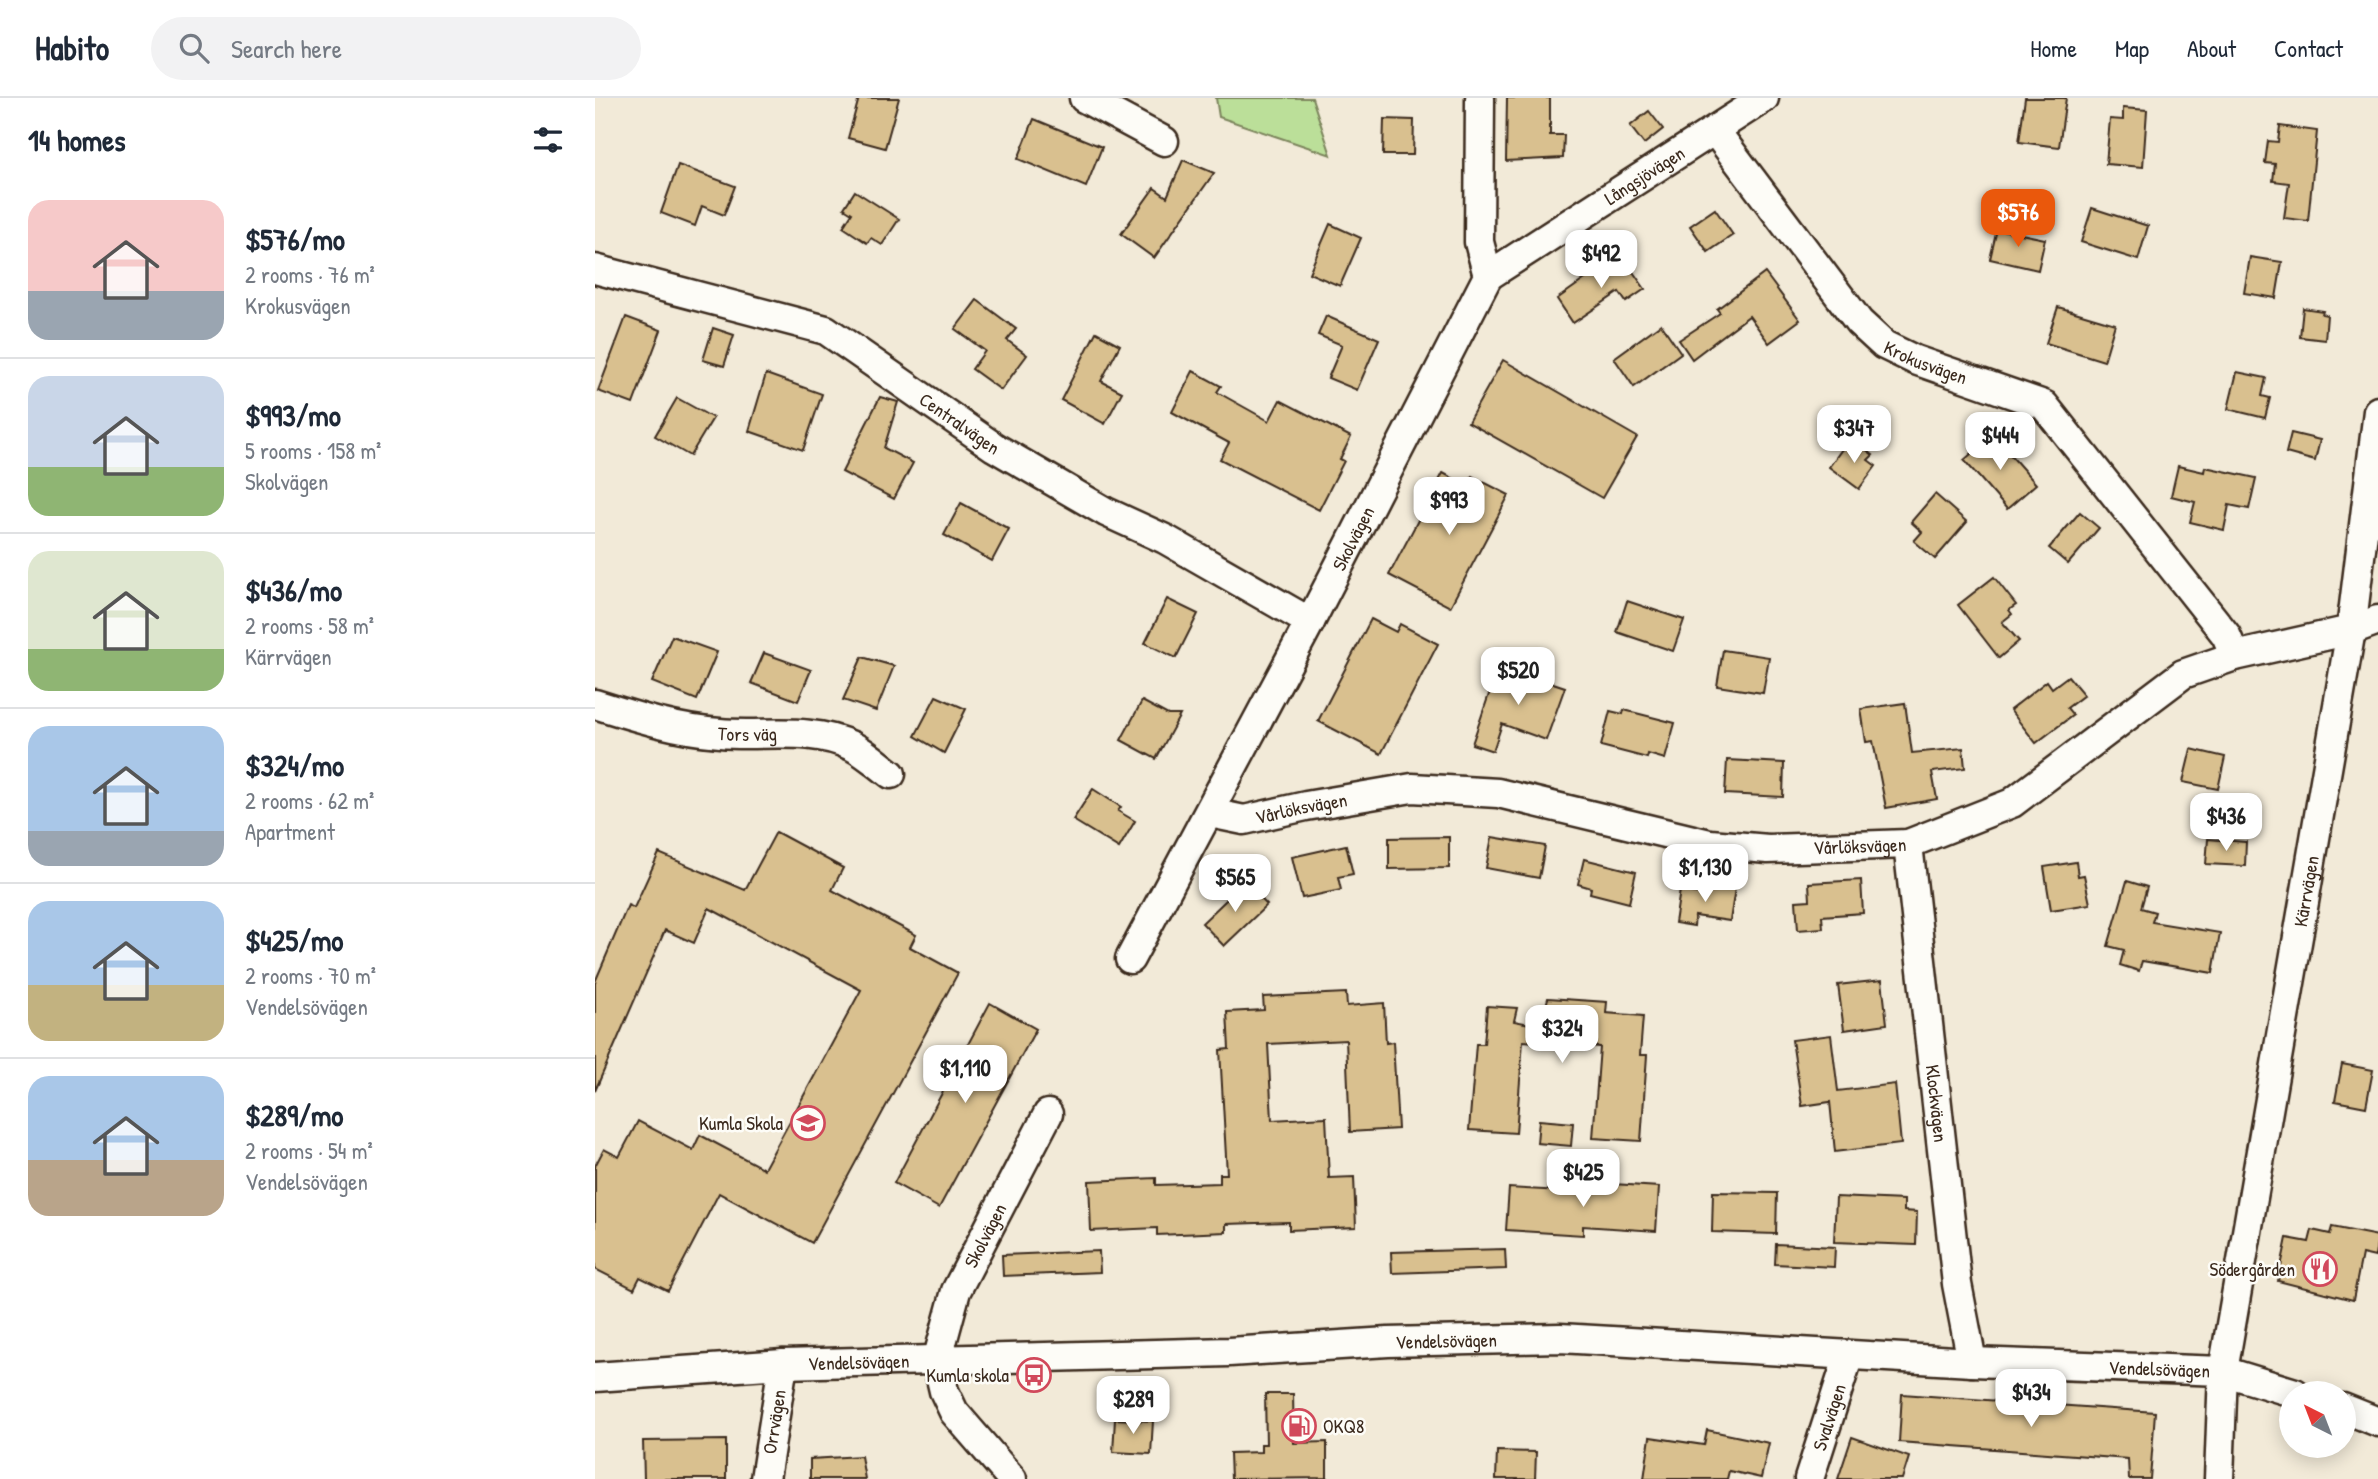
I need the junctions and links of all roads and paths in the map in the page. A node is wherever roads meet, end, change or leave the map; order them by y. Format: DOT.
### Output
graph roads {
  1 [pos="1084,98"];
  2 [pos="1480,98"];
  3 [pos="1764,98"];
  4 [pos="1716,132"];
  5 [pos="1164,141"];
  6 [pos="595,269"];
  7 [pos="1487,276"];
  8 [pos="2378,411"];
  9 [pos="2378,620"];
  10 [pos="1310,622"];
  11 [pos="2351,630"];
  12 [pos="2235,656"];
  13 [pos="595,704"];
  14 [pos="891,774"];
  15 [pos="1210,813"];
  16 [pos="1908,844"];
  17 [pos="1130,959"];
  18 [pos="1048,1114"];
  19 [pos="1849,1355"];
  20 [pos="937,1360"];
  21 [pos="1972,1362"];
  22 [pos="783,1364"];
  23 [pos="2223,1371"];
  24 [pos="595,1377"];
  25 [pos="2279,1388"];
  26 [pos="2356,1413"];
  27 [pos="2378,1422"];
  28 [pos="765,1479"];
  29 [pos="1012,1479"];
  30 [pos="1809,1479"];
  31 [pos="2219,1479"];
  1 -- 5 [label="street"];
  2 -- 7 [label="street"];
  3 -- 4 [label="street, Långsjövägen"];
  4 -- 7 [label="street, Långsjövägen"];
  4 -- 12 [label="street, Krokusvägen"];
  6 -- 10 [label="street, Centralvägen"];
  7 -- 10 [label="street, Skolvägen"];
  8 -- 11 [label="street, Kärrvägen"];
  9 -- 11 [label="street, Vårlöksvägen"];
  10 -- 15 [label="street, Skolvägen"];
  11 -- 12 [label="street, Vårlöksvägen"];
  11 -- 23 [label="street, Kärrvägen"];
  12 -- 16 [label="street, Vårlöksvägen"];
  13 -- 14 [label="street, Tors väg"];
  15 -- 16 [label="street, Vårlöksvägen"];
  15 -- 17 [label="street, Skolvägen"];
  16 -- 21 [label="street, Klockvägen"];
  18 -- 20 [label="street, Skolvägen"];
  19 -- 20 [label="street, Vendelsövägen"];
  19 -- 21 [label="street, Vendelsövägen"];
  19 -- 30 [label="street, Svalvägen"];
  20 -- 22 [label="street, Vendelsövägen"];
  20 -- 29 [label="street"];
  21 -- 23 [label="street, Vendelsövägen"];
  22 -- 24 [label="street, Vendelsövägen"];
  22 -- 28 [label="street, Orrvägen"];
  23 -- 25 [label="street, Vendelsövägen"];
  23 -- 31 [label="street, Kärrvägen"];
  26 -- 27 [label="street"];
}
